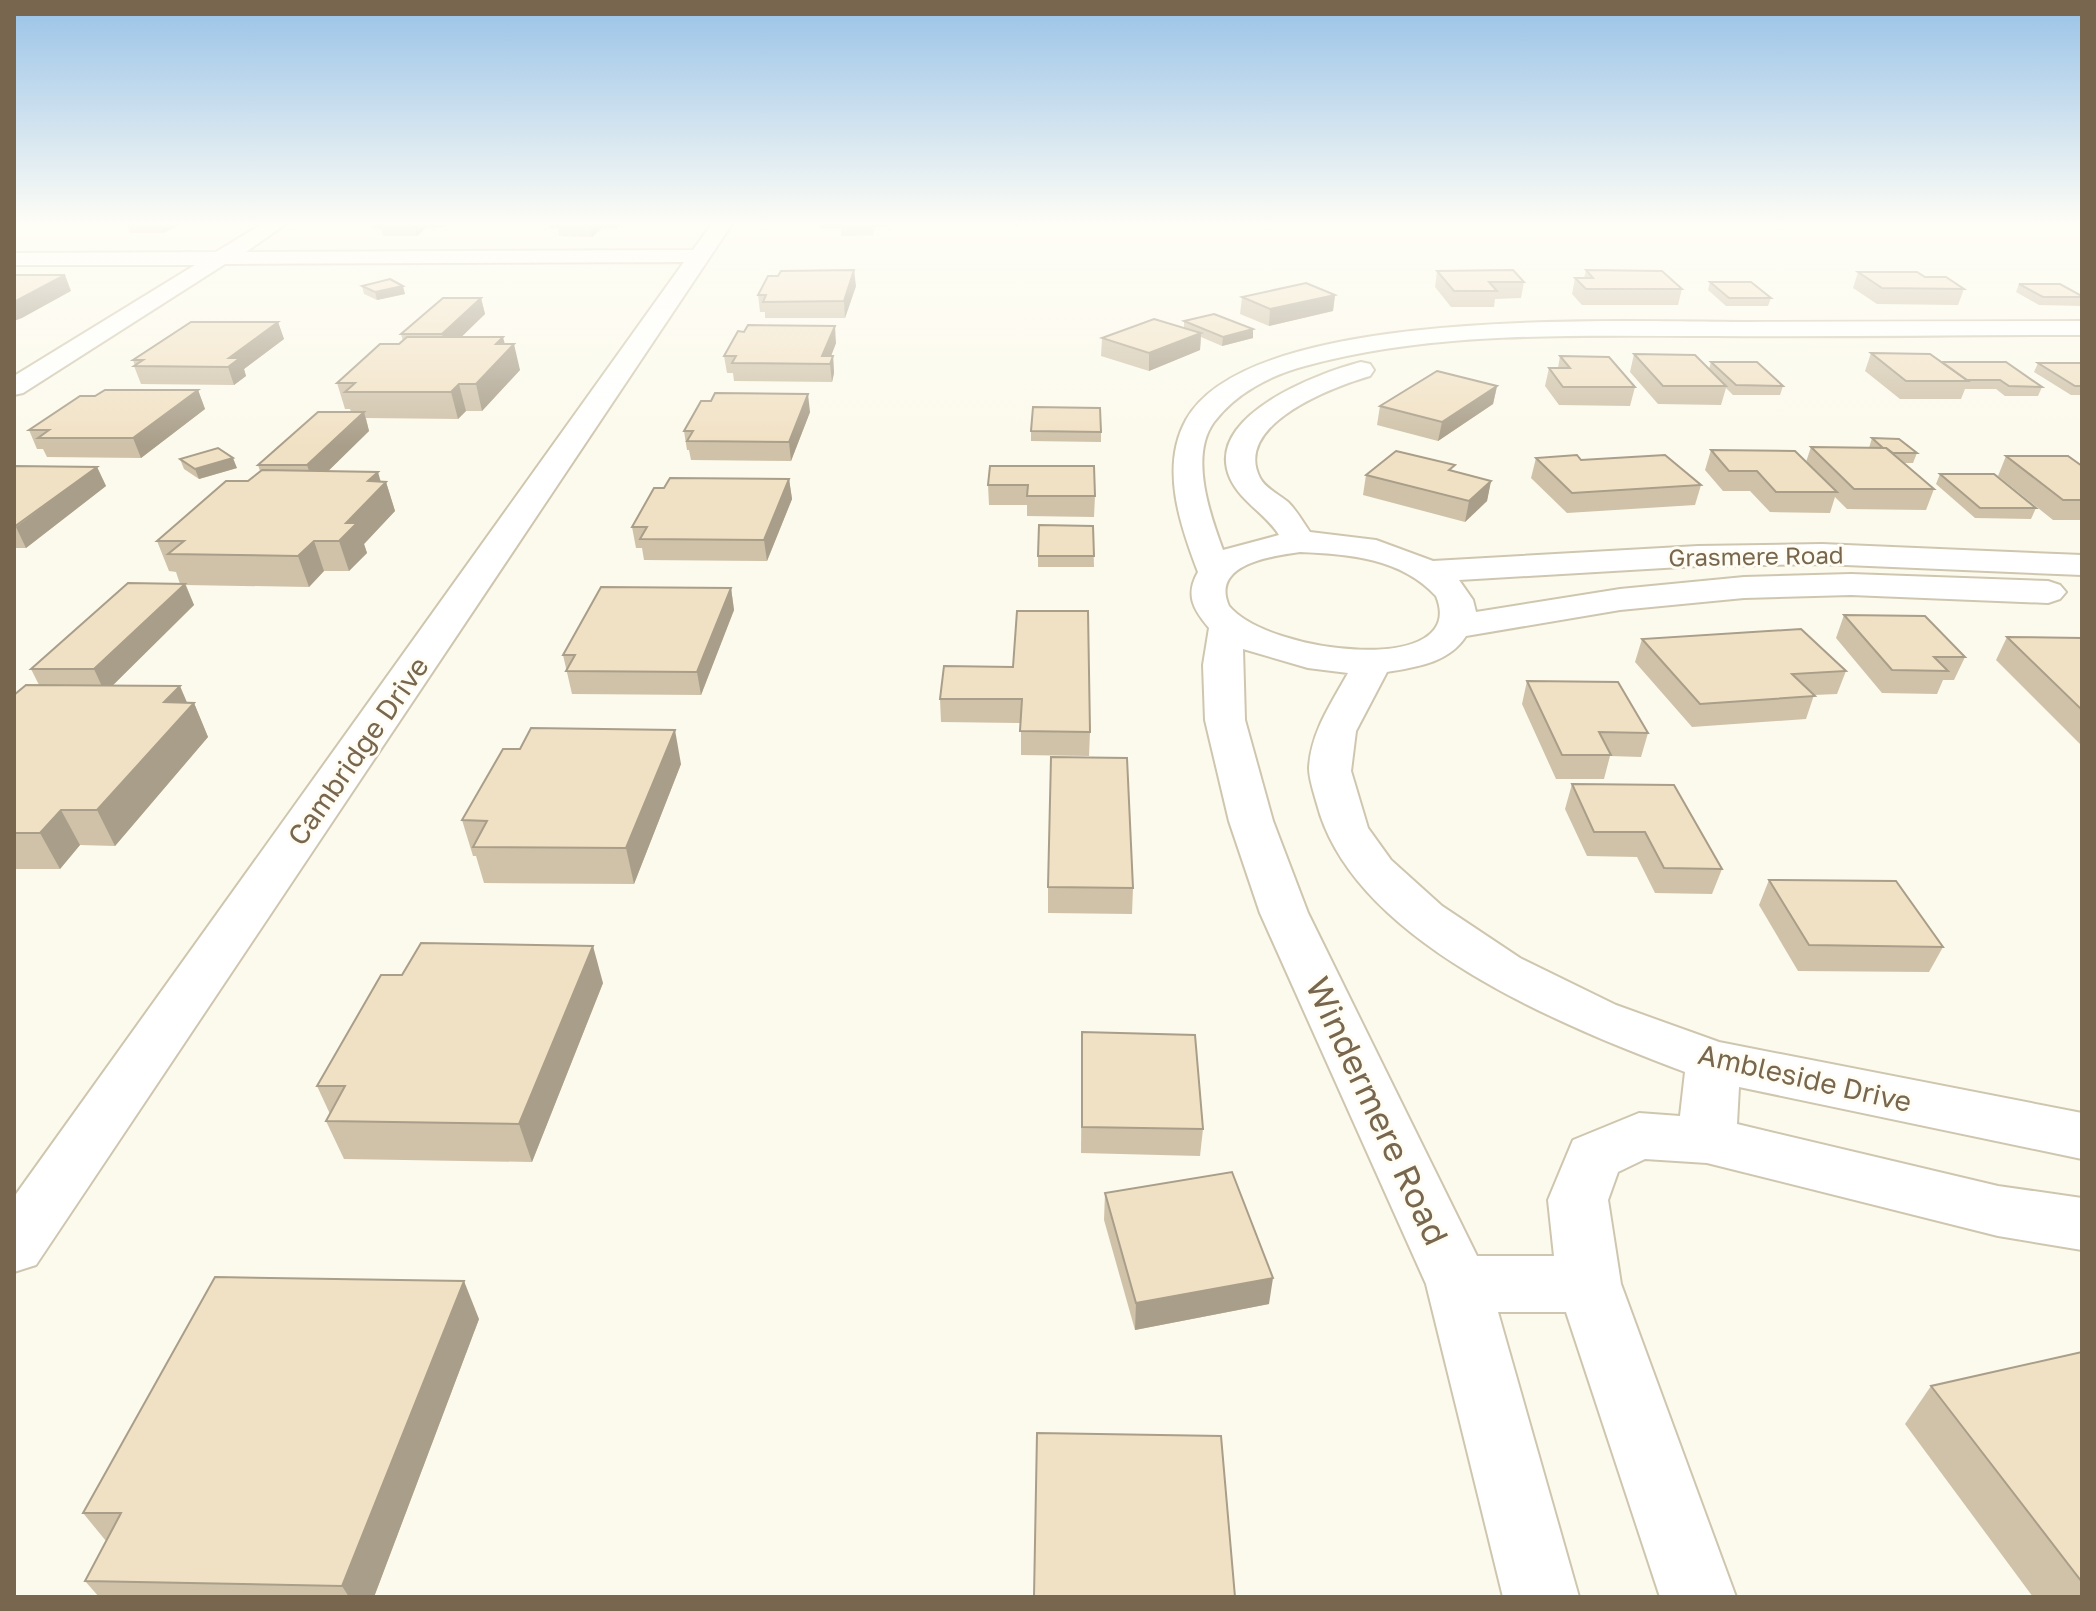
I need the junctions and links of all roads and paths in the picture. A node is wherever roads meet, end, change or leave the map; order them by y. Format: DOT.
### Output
graph roads {
  1 [pos="159,296"];
  2 [pos="674,296"];
  3 [pos="2082,328"];
  4 [pos="1658,338"];
  5 [pos="2082,344"];
  6 [pos="14,387"];
  7 [pos="1300,542"];
  8 [pos="2082,565"];
  9 [pos="1430,571"];
  10 [pos="1215,572"];
  11 [pos="2082,594"];
  12 [pos="1227,627"];
  13 [pos="1455,627"];
  14 [pos="1373,662"];
  15 [pos="1713,1061"];
  16 [pos="2082,1136"];
  17 [pos="1707,1140"];
  18 [pos="2082,1224"];
  19 [pos="14,1246"];
  20 [pos="1458,1284"];
  21 [pos="1589,1284"];
  22 [pos="1541,1597"];
  23 [pos="1698,1597"];
  1 -- 6 [label="street"];
  2 -- 19 [label="street, Cambridge Drive"];
  3 -- 4 [label="street"];
  4 -- 5 [label="street"];
  4 -- 7 [label="street"];
  4 -- 10 [label="street"];
  7 -- 9 [label="street"];
  7 -- 10 [label="street"];
  8 -- 9 [label="street, Grasmere Road"];
  9 -- 13 [label="street"];
  10 -- 12 [label="street"];
  11 -- 13 [label="street, Grasmere Road"];
  12 -- 14 [label="street"];
  12 -- 20 [label="street, Windermere Road"];
  13 -- 14 [label="street"];
  14 -- 15 [label="street, Ambleside Drive"];
  15 -- 16 [label="street, Ambleside Drive"];
  15 -- 17 [label="street"];
  17 -- 18 [label="street"];
  17 -- 21 [label="street"];
  20 -- 21 [label="street"];
  20 -- 22 [label="street, Windermere Road"];
  21 -- 23 [label="street"];
}
